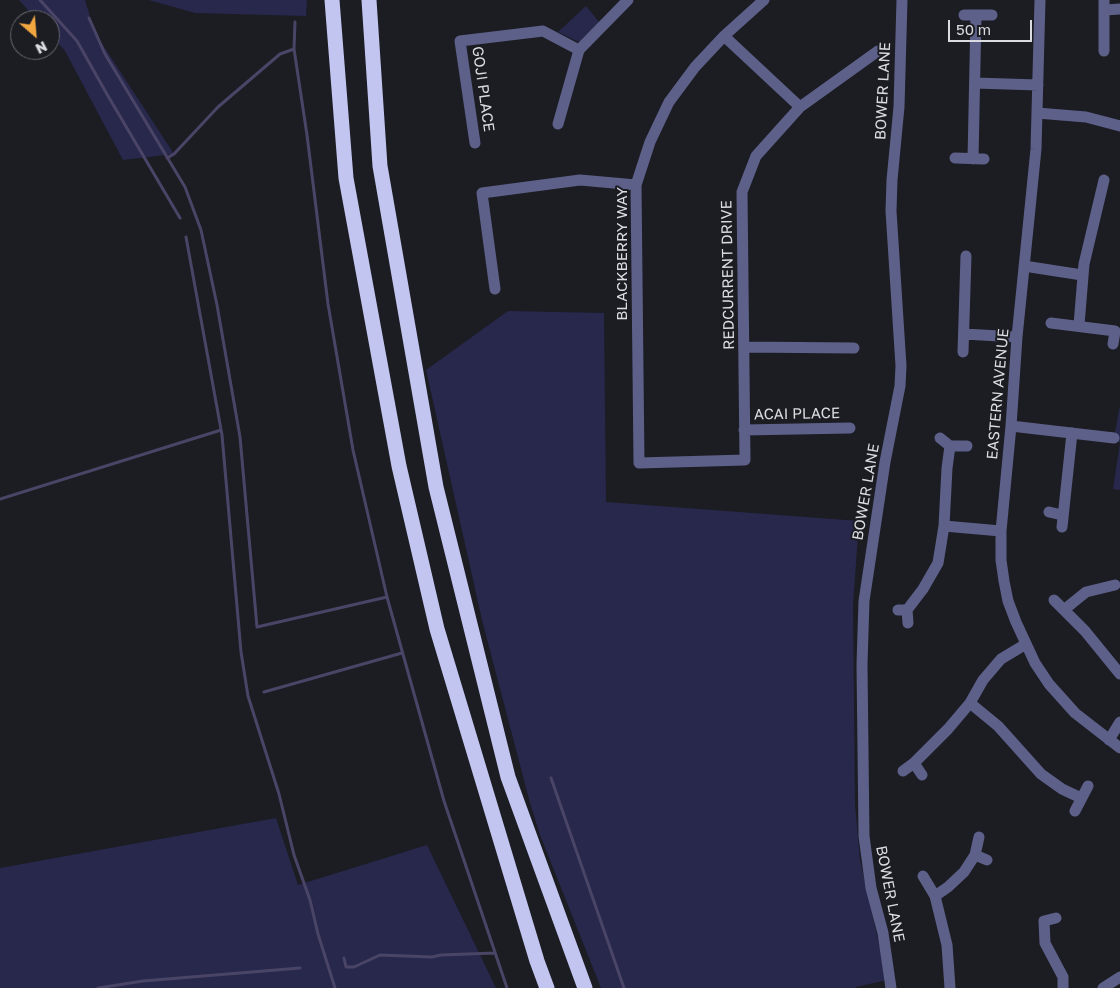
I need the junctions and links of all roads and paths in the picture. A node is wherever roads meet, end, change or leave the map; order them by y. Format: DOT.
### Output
graph roads {
  1 [pos="332,0"];
  2 [pos="369,0"];
  3 [pos="628,0"];
  4 [pos="764,0"];
  5 [pos="902,0"];
  6 [pos="1040,0"];
  7 [pos="1104,5"];
  8 [pos="1120,9"];
  9 [pos="992,15"];
  10 [pos="724,36"];
  11 [pos="579,50"];
  12 [pos="878,51"];
  13 [pos="1104,51"];
  14 [pos="975,83"];
  15 [pos="1038,85"];
  16 [pos="800,107"];
  17 [pos="1037,113"];
  18 [pos="558,124"];
  19 [pos="1120,126"];
  20 [pos="476,143"];
  21 [pos="955,158"];
  22 [pos="1104,180"];
  23 [pos="636,185"];
  24 [pos="966,256"];
  25 [pos="1024,266"];
  26 [pos="1082,275"];
  27 [pos="495,289"];
  28 [pos="1050,323"];
  29 [pos="1079,325"];
  30 [pos="964,334"];
  31 [pos="1017,337"];
  32 [pos="1113,344"];
  33 [pos="744,347"];
  34 [pos="854,348"];
  35 [pos="963,352"];
  36 [pos="1011,426"];
  37 [pos="850,428"];
  38 [pos="744,430"];
  39 [pos="1072,433"];
  40 [pos="940,438"];
  41 [pos="1114,438"];
  42 [pos="950,446"];
  43 [pos="967,446"];
  44 [pos="639,463"];
  45 [pos="1049,512"];
  46 [pos="1062,514"];
  47 [pos="944,526"];
  48 [pos="1062,527"];
  49 [pos="1001,531"];
  50 [pos="1114,585"];
  51 [pos="1054,600"];
  52 [pos="1065,609"];
  53 [pos="908,623"];
  54 [pos="1026,644"];
  55 [pos="1120,674"];
  56 [pos="970,703"];
  57 [pos="1120,722"];
  58 [pos="1109,740"];
  59 [pos="1120,748"];
  60 [pos="914,763"];
  61 [pos="904,771"];
  62 [pos="922,775"];
  63 [pos="1088,786"];
  64 [pos="1081,798"];
  65 [pos="1075,811"];
  66 [pos="979,837"];
  67 [pos="975,855"];
  68 [pos="987,860"];
  69 [pos="922,876"];
  70 [pos="935,896"];
  71 [pos="1056,918"];
  72 [pos="1120,977"];
  73 [pos="547,988"];
  74 [pos="585,988"];
  75 [pos="891,988"];
  76 [pos="950,988"];
  77 [pos="1063,988"];
  78 [pos="1103,988"];
  1 -- 73 [label="highway"];
  2 -- 74 [label="highway"];
  3 -- 11 [label="street"];
  4 -- 10 [label="street, BLACKBERRY WAY"];
  5 -- 75 [label="street, BOWER LANE"];
  6 -- 15 [label="street, EASTERN AVENUE"];
  7 -- 8 [label="street"];
  7 -- 13 [label="street"];
  9 -- 14 [label="street"];
  10 -- 16 [label="street"];
  10 -- 23 [label="street, BLACKBERRY WAY"];
  11 -- 18 [label="street"];
  11 -- 20 [label="street, GOJI PLACE"];
  12 -- 16 [label="street, REDCURRENT DRIVE"];
  14 -- 15 [label="street"];
  14 -- 21 [label="street"];
  15 -- 17 [label="street, EASTERN AVENUE"];
  16 -- 33 [label="street, REDCURRENT DRIVE"];
  17 -- 19 [label="street"];
  17 -- 25 [label="street, EASTERN AVENUE"];
  22 -- 26 [label="street"];
  23 -- 27 [label="street"];
  23 -- 44 [label="street, BLACKBERRY WAY"];
  24 -- 30 [label="street"];
  25 -- 26 [label="street"];
  25 -- 31 [label="street, EASTERN AVENUE"];
  26 -- 29 [label="street"];
  28 -- 29 [label="street"];
  29 -- 32 [label="street"];
  30 -- 31 [label="street"];
  30 -- 35 [label="street"];
  31 -- 36 [label="street, EASTERN AVENUE"];
  33 -- 34 [label="street"];
  33 -- 38 [label="street, REDCURRENT DRIVE"];
  36 -- 39 [label="street"];
  36 -- 49 [label="street, EASTERN AVENUE"];
  37 -- 38 [label="street, ACAI PLACE"];
  38 -- 44 [label="street, REDCURRENT DRIVE"];
  39 -- 41 [label="street"];
  39 -- 46 [label="street"];
  40 -- 42 [label="street"];
  42 -- 43 [label="street"];
  42 -- 47 [label="street"];
  45 -- 46 [label="street"];
  46 -- 48 [label="street"];
  47 -- 49 [label="street"];
  47 -- 53 [label="street"];
  49 -- 54 [label="street, EASTERN AVENUE"];
  50 -- 52 [label="street"];
  51 -- 52 [label="street"];
  52 -- 55 [label="street"];
  54 -- 56 [label="street"];
  54 -- 58 [label="street, EASTERN AVENUE"];
  56 -- 60 [label="street"];
  56 -- 64 [label="street"];
  57 -- 58 [label="street"];
  58 -- 59 [label="street, EASTERN AVENUE"];
  60 -- 61 [label="street"];
  60 -- 62 [label="street"];
  63 -- 64 [label="street"];
  64 -- 65 [label="street"];
  66 -- 67 [label="street"];
  67 -- 68 [label="street"];
  67 -- 70 [label="street"];
  69 -- 70 [label="street"];
  70 -- 76 [label="street"];
  71 -- 77 [label="street"];
  72 -- 78 [label="street"];
}
